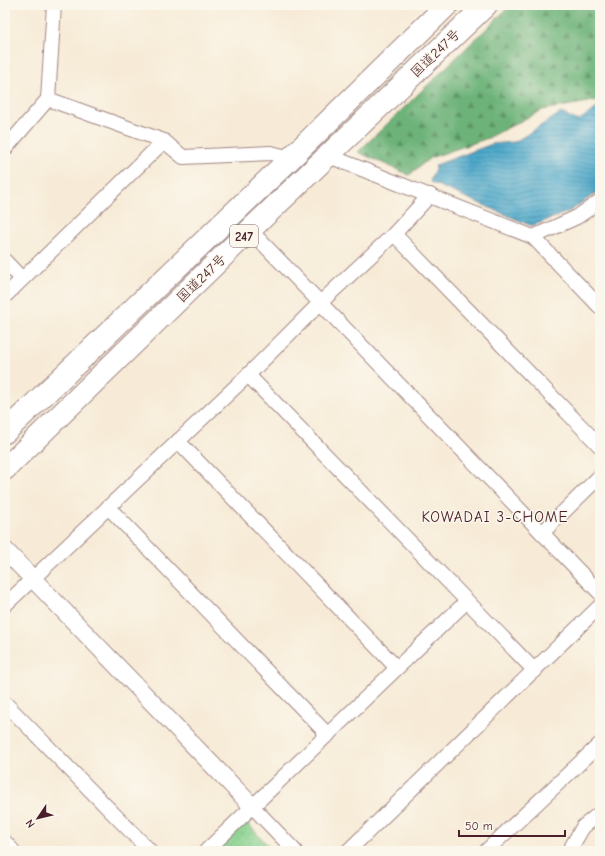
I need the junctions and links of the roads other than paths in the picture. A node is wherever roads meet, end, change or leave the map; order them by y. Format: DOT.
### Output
graph roads {
  1 [pos="54,5"];
  2 [pos="447,5"];
  3 [pos="486,5"];
  4 [pos="48,100"];
  5 [pos="164,141"];
  6 [pos="5,149"];
  7 [pos="329,156"];
  8 [pos="291,158"];
  9 [pos="430,195"];
  10 [pos="600,201"];
  11 [pos="250,230"];
  12 [pos="394,234"];
  13 [pos="532,237"];
  14 [pos="5,262"];
  15 [pos="22,279"];
  16 [pos="5,296"];
  17 [pos="320,303"];
  18 [pos="600,307"];
  19 [pos="248,375"];
  20 [pos="5,432"];
  21 [pos="178,441"];
  22 [pos="600,446"];
  23 [pos="5,469"];
  24 [pos="600,476"];
  25 [pos="108,507"];
  26 [pos="542,533"];
  27 [pos="5,550"];
  28 [pos="32,578"];
  29 [pos="600,593"];
  30 [pos="466,602"];
  31 [pos="5,605"];
  32 [pos="600,606"];
  33 [pos="397,668"];
  34 [pos="535,671"];
  35 [pos="5,703"];
  36 [pos="328,735"];
  37 [pos="600,744"];
  38 [pos="253,806"];
  39 [pos="600,812"];
  40 [pos="5,842"];
  41 [pos="13,851"];
  42 [pos="150,851"];
  43 [pos="206,851"];
  44 [pos="295,851"];
  45 [pos="348,851"];
  46 [pos="486,851"];
  47 [pos="569,851"];
  1 -- 4 [label="street"];
  2 -- 8 [label="highway, 国道247号 / 247"];
  3 -- 7 [label="highway, 国道247号 / 247"];
  4 -- 5 [label="street"];
  4 -- 6 [label="street"];
  5 -- 8 [label="street"];
  5 -- 15 [label="street"];
  7 -- 9 [label="street"];
  7 -- 11 [label="highway, 国道247号 / 247"];
  8 -- 20 [label="highway, 国道247号 / 247"];
  9 -- 12 [label="street"];
  9 -- 13 [label="street"];
  10 -- 13 [label="street"];
  11 -- 17 [label="street"];
  11 -- 23 [label="highway, 国道247号 / 247"];
  12 -- 17 [label="street"];
  12 -- 22 [label="street"];
  13 -- 18 [label="street"];
  14 -- 15 [label="street"];
  15 -- 16 [label="street"];
  17 -- 19 [label="street"];
  17 -- 26 [label="street"];
  19 -- 21 [label="street"];
  19 -- 30 [label="street"];
  21 -- 25 [label="street"];
  21 -- 33 [label="street"];
  24 -- 26 [label="street"];
  25 -- 28 [label="street"];
  25 -- 36 [label="street"];
  26 -- 29 [label="street"];
  27 -- 28 [label="street"];
  28 -- 31 [label="street"];
  28 -- 38 [label="street"];
  30 -- 33 [label="street"];
  30 -- 34 [label="street"];
  32 -- 34 [label="street"];
  33 -- 36 [label="street"];
  34 -- 45 [label="street"];
  35 -- 42 [label="street"];
  36 -- 38 [label="street"];
  37 -- 46 [label="street"];
  38 -- 43 [label="street"];
  38 -- 44 [label="street"];
  39 -- 47 [label="street"];
  40 -- 41 [label="street"];
}
